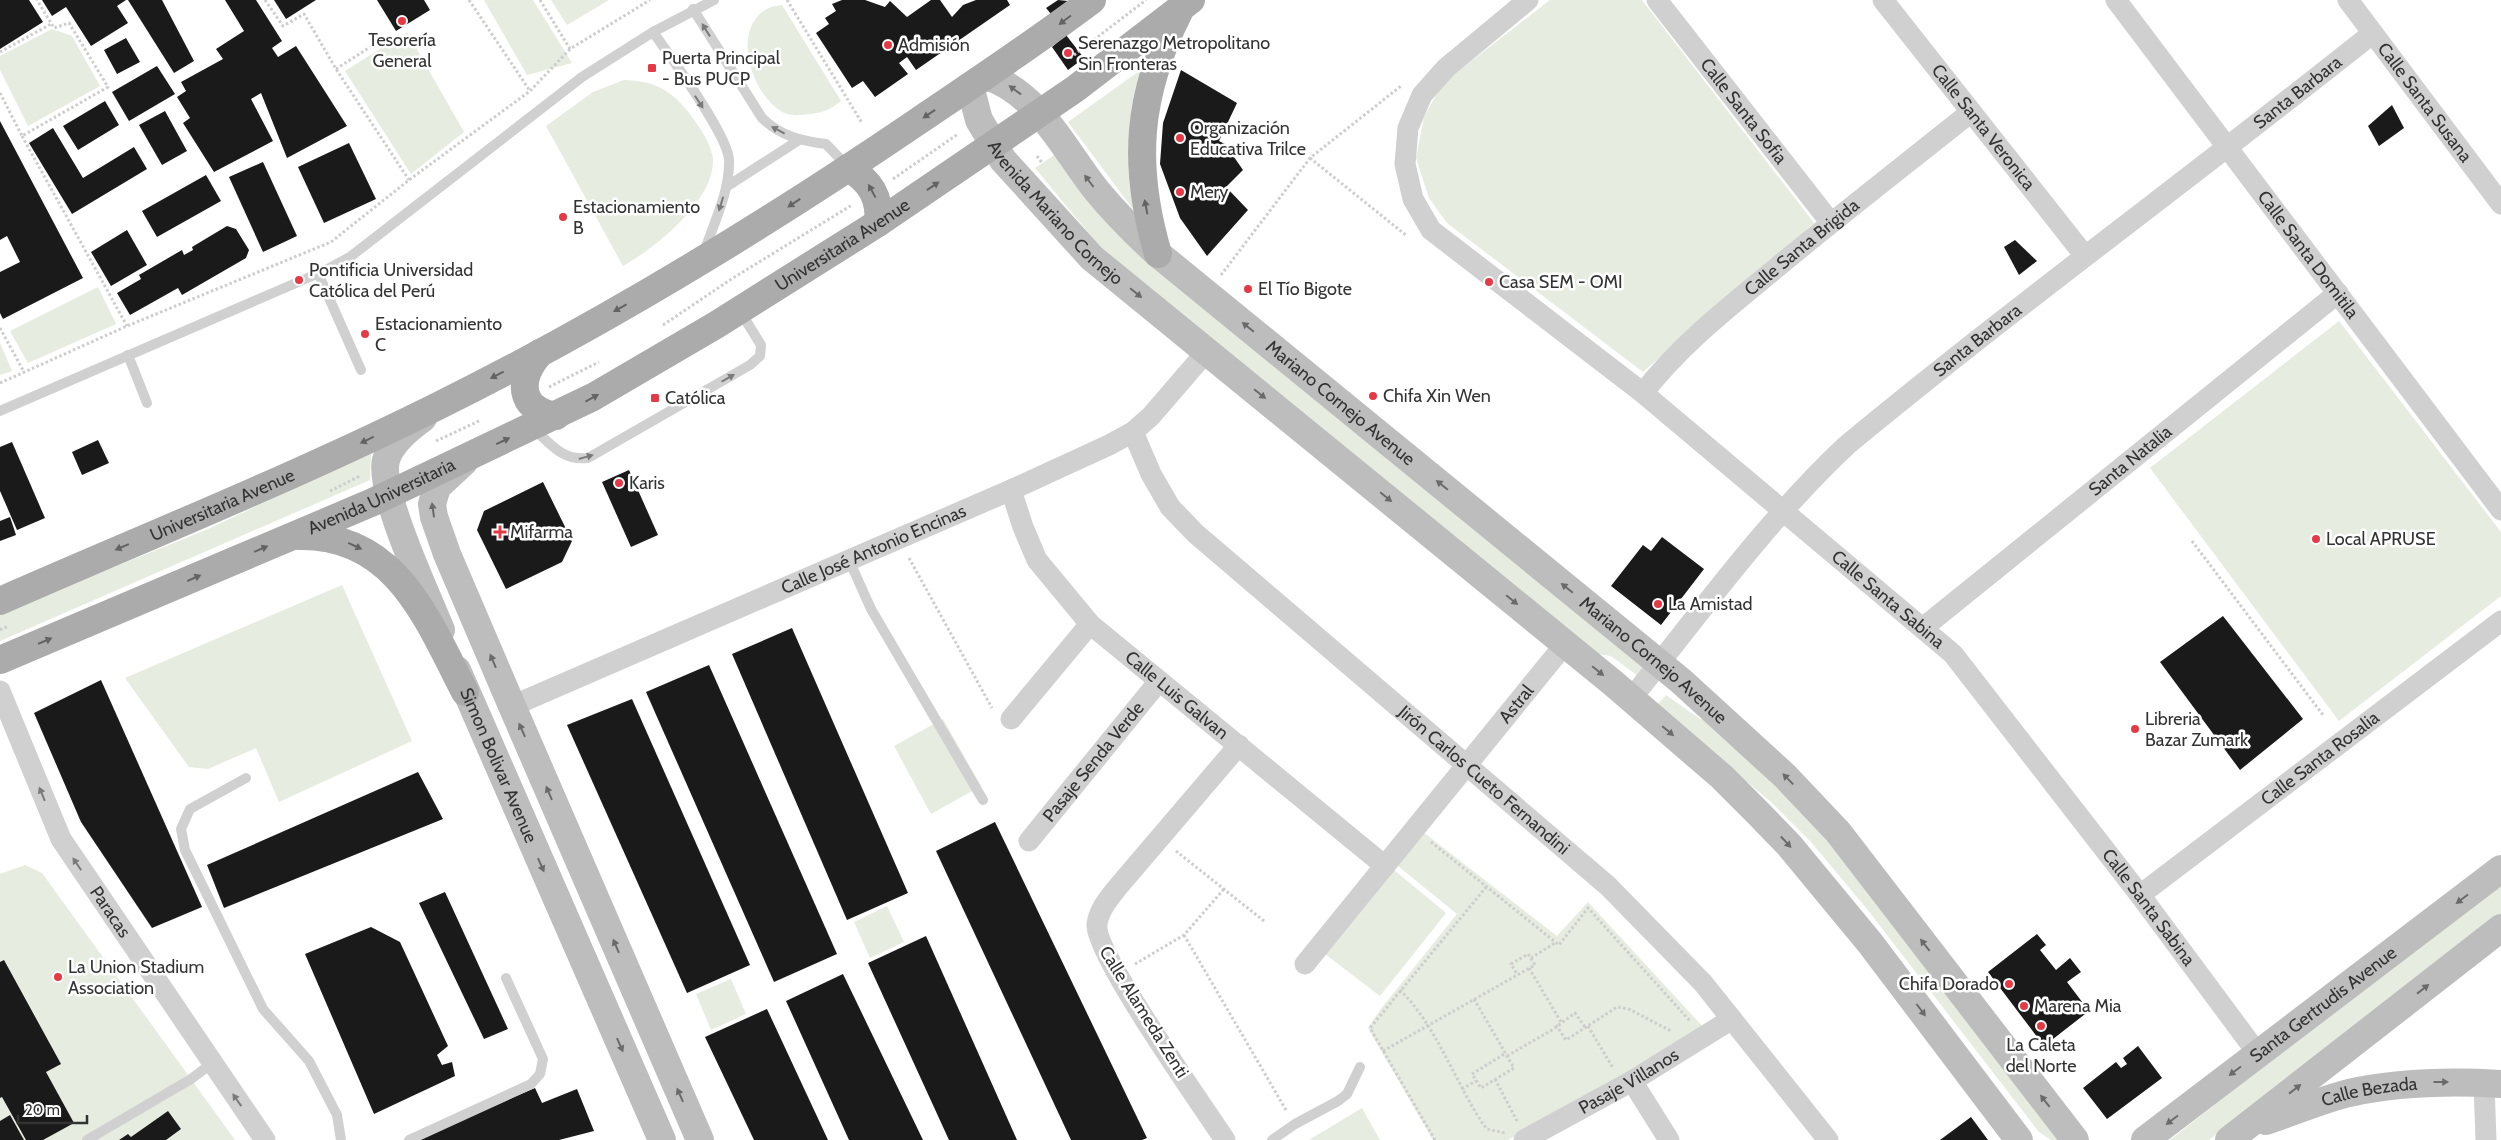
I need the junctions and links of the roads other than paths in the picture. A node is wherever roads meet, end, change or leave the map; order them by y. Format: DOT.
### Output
graph roads {
  1 [pos="714,0"];
  2 [pos="1092,0"];
  3 [pos="1528,0"];
  4 [pos="1657,0"];
  5 [pos="1883,0"];
  6 [pos="2116,0"];
  7 [pos="2348,0"];
  8 [pos="1186,4"];
  9 [pos="693,9"];
  10 [pos="653,32"];
  11 [pos="2373,33"];
  12 [pos="978,81"];
  13 [pos="1971,112"];
  14 [pos="1039,113"];
  15 [pos="799,140"];
  16 [pos="993,145"];
  17 [pos="2228,148"];
  18 [pos="848,168"];
  19 [pos="2494,180"];
  20 [pos="726,187"];
  21 [pos="2501,204"];
  22 [pos="878,223"];
  23 [pos="1831,223"];
  24 [pos="1158,254"];
  25 [pos="2085,256"];
  26 [pos="700,262"];
  27 [pos="318,273"];
  28 [pos="2338,293"];
  29 [pos="739,310"];
  30 [pos="1207,351"];
  31 [pos="540,353"];
  32 [pos="128,355"];
  33 [pos="361,370"];
  34 [pos="1643,393"];
  35 [pos="147,403"];
  36 [pos="443,404"];
  37 [pos="0,411"];
  38 [pos="544,422"];
  39 [pos="1133,432"];
  40 [pos="473,455"];
  41 [pos="1011,490"];
  42 [pos="389,494"];
  43 [pos="1784,510"];
  44 [pos="2501,510"];
  45 [pos="290,536"];
  46 [pos="849,560"];
  47 [pos="0,601"];
  48 [pos="2501,621"];
  49 [pos="1090,624"];
  50 [pos="1924,627"];
  51 [pos="1565,644"];
  52 [pos="0,660"];
  53 [pos="1659,663"];
  54 [pos="1159,681"];
  55 [pos="0,692"];
  56 [pos="465,692"];
  57 [pos="1631,699"];
  58 [pos="512,706"];
  59 [pos="1011,719"];
  60 [pos="1239,745"];
  61 [pos="533,755"];
  62 [pos="1467,764"];
  63 [pos="499,771"];
  64 [pos="246,778"];
  65 [pos="983,800"];
  66 [pos="1029,841"];
  67 [pos="1385,866"];
  68 [pos="2501,869"];
  69 [pos="2140,895"];
  70 [pos="2501,928"];
  71 [pos="1306,964"];
  72 [pos="506,978"];
  73 [pos="638,998"];
  74 [pos="606,1013"];
  75 [pos="1732,1019"];
  76 [pos="2258,1054"];
  77 [pos="211,1064"];
  78 [pos="1360,1067"];
  79 [pos="1624,1078"];
  80 [pos="2493,1084"];
  81 [pos="1517,1135"];
  82 [pos="2236,1135"];
  83 [pos="87,1140"];
  84 [pos="265,1140"];
  85 [pos="341,1140"];
  86 [pos="409,1140"];
  87 [pos="662,1140"];
  88 [pos="700,1140"];
  89 [pos="1225,1140"];
  90 [pos="1272,1140"];
  91 [pos="1669,1140"];
  92 [pos="1828,1140"];
  93 [pos="2020,1140"];
  94 [pos="2075,1140"];
  95 [pos="2146,1140"];
  96 [pos="2486,1140"];
  1 -- 9 [label="lane"];
  2 -- 12 [label="main road, one-way"];
  3 -- 34 [label="street, Calle Santa Sabina"];
  4 -- 23 [label="street, Calle Santa Sofia"];
  5 -- 13 [label="street, Calle Santa Veronica"];
  6 -- 17 [label="street, Calle Santa Domitila"];
  7 -- 11 [label="street, Calle Santa Susana"];
  8 -- 14 [label="main road, Universitaria Avenue"];
  24 -- 8 [label="main road, one-way"];
  9 -- 10 [label="lane"];
  15 -- 9 [label="lane, one-way"];
  10 -- 20 [label="lane, one-way"];
  10 -- 27 [label="lane"];
  11 -- 17 [label="street, Santa Barbara"];
  11 -- 19 [label="street, Calle Santa Susana"];
  14 -- 12 [label="main road, one-way"];
  12 -- 16 [label="main road, Avenida Mariano Cornejo"];
  12 -- 18 [label="main road, one-way"];
  13 -- 23 [label="street, Calle Santa Brigida"];
  13 -- 25 [label="street, Calle Santa Veronica"];
  14 -- 16 [label="main road, Universitaria Avenue"];
  24 -- 14 [label="main road, one-way"];
  15 -- 18 [label="lane"];
  15 -- 20 [label="lane"];
  22 -- 16 [label="main road, Universitaria Avenue, one-way"];
  16 -- 30 [label="main road, Avenida Mariano Cornejo, one-way"];
  17 -- 25 [label="street, Santa Barbara"];
  17 -- 28 [label="street, Calle Santa Domitila"];
  22 -- 18 [label="main road, one-way"];
  18 -- 26 [label="main road, one-way"];
  19 -- 21 [label="street, Calle Santa Susana"];
  20 -- 26 [label="lane, one-way"];
  22 -- 29 [label="main road, Universitaria Avenue"];
  23 -- 34 [label="street, Calle Santa Brigida"];
  53 -- 24 [label="main road, Mariano Cornejo Avenue, one-way"];
  25 -- 43 [label="street, Santa Barbara"];
  26 -- 31 [label="main road, one-way"];
  27 -- 32 [label="lane"];
  27 -- 33 [label="lane"];
  28 -- 44 [label="street, Calle Santa Domitila"];
  28 -- 50 [label="street, Santa Natalia"];
  38 -- 29 [label="main road, Universitaria Avenue, one-way"];
  38 -- 29 [label="lane, one-way"];
  30 -- 39 [label="street, Calle José Antonio Encinas"];
  30 -- 51 [label="main road, one-way"];
  31 -- 36 [label="main road, one-way"];
  31 -- 38 [label="main road"];
  32 -- 35 [label="lane"];
  32 -- 37 [label="lane"];
  34 -- 43 [label="street, Calle Santa Sabina"];
  36 -- 42 [label="main road, Simon Bolivar Avenue"];
  36 -- 47 [label="main road, Universitaria Avenue, one-way"];
  40 -- 38 [label="main road, Universitaria Avenue, one-way"];
  39 -- 41 [label="street, Calle José Antonio Encinas"];
  39 -- 62 [label="street, Jirón Carlos Cueto Fernandini"];
  40 -- 42 [label="main road, Avenida Universitaria"];
  58 -- 40 [label="main road, Simon Bolivar Avenue, one-way"];
  41 -- 46 [label="street, Calle José Antonio Encinas"];
  41 -- 49 [label="street, Calle Luis Galvan"];
  42 -- 45 [label="main road, Avenida Universitaria"];
  42 -- 56 [label="main road, Simon Bolivar Avenue"];
  43 -- 50 [label="street, Calle Santa Sabina"];
  43 -- 53 [label="street, Santa Barbara"];
  52 -- 45 [label="main road, one-way"];
  45 -- 56 [label="main road, one-way"];
  46 -- 58 [label="street, Calle José Antonio Encinas"];
  46 -- 65 [label="lane"];
  48 -- 69 [label="street, Calle Santa Rosalia"];
  49 -- 54 [label="street, Calle Luis Galvan"];
  49 -- 59 [label="street"];
  50 -- 69 [label="street, Calle Santa Sabina"];
  51 -- 57 [label="main road, one-way"];
  51 -- 62 [label="street, Astral"];
  53 -- 57 [label="street, Santa Barbara"];
  94 -- 53 [label="main road, Mariano Cornejo Avenue, one-way"];
  54 -- 60 [label="street, Calle Luis Galvan"];
  54 -- 66 [label="street, Pasaje Senda Verde"];
  77 -- 55 [label="street, Paracas, one-way"];
  56 -- 63 [label="main road, Simon Bolivar Avenue"];
  57 -- 93 [label="main road, one-way"];
  61 -- 58 [label="main road, Simon Bolivar Avenue, one-way"];
  60 -- 67 [label="street, Calle Luis Galvan"];
  60 -- 89 [label="street, Calle Alameda Zenti"];
  61 -- 63 [label="main road"];
  73 -- 61 [label="main road, Simon Bolivar Avenue, one-way"];
  62 -- 67 [label="street, Astral"];
  62 -- 75 [label="street, Jirón Carlos Cueto Fernandini"];
  63 -- 74 [label="main road, Simon Bolivar Avenue, one-way"];
  64 -- 85 [label="lane"];
  67 -- 71 [label="street, Astral"];
  68 -- 76 [label="main road, Santa Gertrudis Avenue, one-way"];
  69 -- 76 [label="street, Calle Santa Sabina"];
  82 -- 70 [label="main road, one-way"];
  72 -- 86 [label="lane"];
  73 -- 74 [label="main road"];
  88 -- 73 [label="main road, Simon Bolivar Avenue, one-way"];
  74 -- 87 [label="main road, Simon Bolivar Avenue, one-way"];
  75 -- 79 [label="street, Pasaje Villanos"];
  75 -- 92 [label="street, Jirón Carlos Cueto Fernandini"];
  76 -- 95 [label="main road, Santa Gertrudis Avenue, one-way"];
  77 -- 83 [label="lane"];
  84 -- 77 [label="street, Paracas, one-way"];
  78 -- 90 [label="lane"];
  79 -- 81 [label="street, Pasaje Villanos"];
  79 -- 91 [label="street"];
  82 -- 80 [label="main road, Calle Bezada, one-way"];
  80 -- 96 [label="street"];
}
